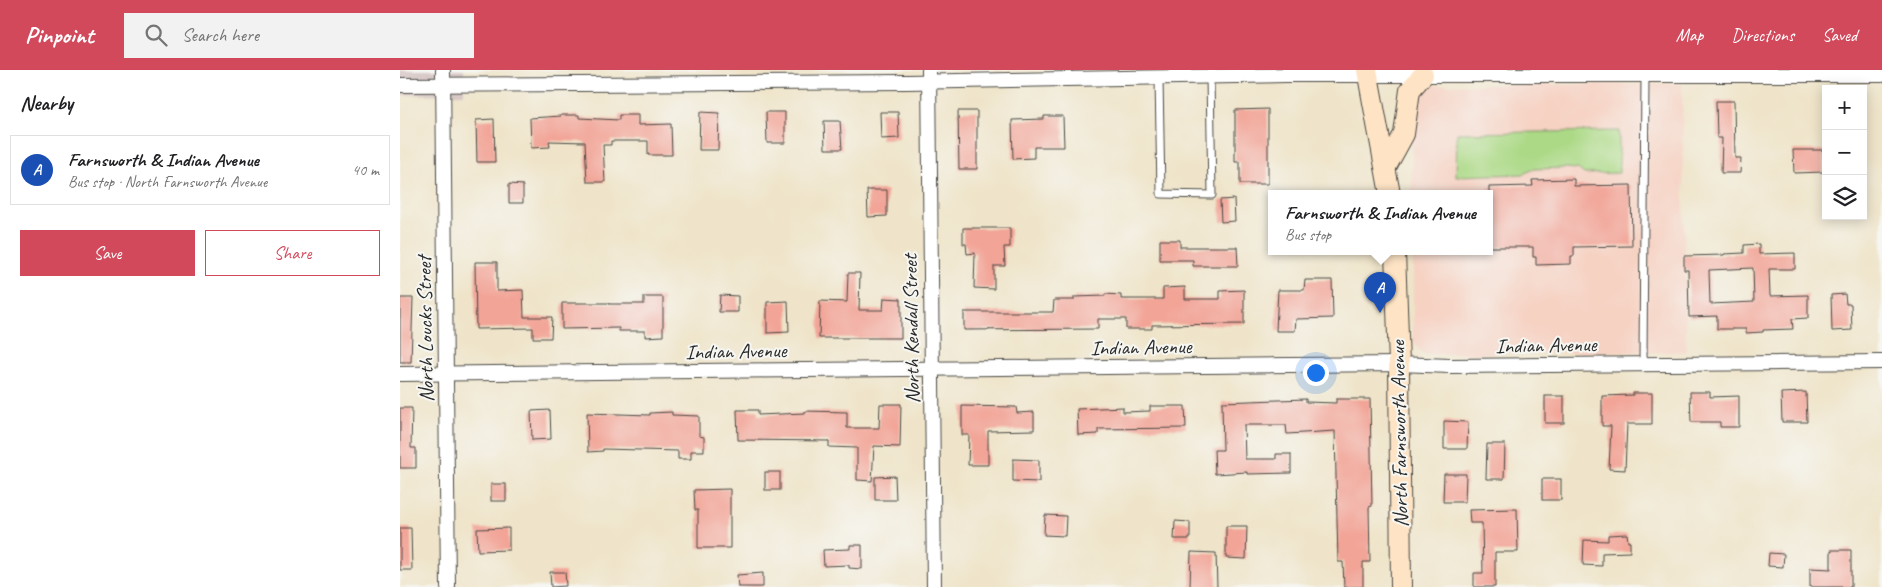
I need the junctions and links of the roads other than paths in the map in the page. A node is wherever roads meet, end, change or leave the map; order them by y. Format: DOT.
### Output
graph roads {
  1 [pos="443,70"];
  2 [pos="1368,72"];
  3 [pos="1286,73"];
  4 [pos="1423,74"];
  5 [pos="1645,75"];
  6 [pos="1882,75"];
  7 [pos="929,76"];
  8 [pos="1210,77"];
  9 [pos="1159,78"];
  10 [pos="400,85"];
  11 [pos="442,85"];
  12 [pos="1386,167"];
  13 [pos="1389,190"];
  14 [pos="1395,255"];
  15 [pos="1882,362"];
  16 [pos="1399,364"];
  17 [pos="1644,364"];
  18 [pos="932,369"];
  19 [pos="400,374"];
  20 [pos="446,374"];
  21 [pos="448,587"];
  22 [pos="934,587"];
  23 [pos="1401,587"];
  1 -- 11 [label="street, North Loucks Street"];
  2 -- 3 [label="street"];
  2 -- 4 [label="street"];
  2 -- 12 [label="main road"];
  3 -- 8 [label="street"];
  4 -- 5 [label="street"];
  4 -- 12 [label="main road"];
  5 -- 6 [label="street"];
  5 -- 17 [label="lane"];
  7 -- 9 [label="street"];
  7 -- 11 [label="street"];
  7 -- 18 [label="street, North Kendall Street"];
  8 -- 9 [label="street"];
  8 -- 9 [label="lane"];
  10 -- 11 [label="street"];
  11 -- 20 [label="street, North Loucks Street"];
  12 -- 13 [label="main road"];
  14 -- 16 [label="main road, North Farnsworth Avenue"];
  15 -- 17 [label="street, Indian Avenue"];
  16 -- 17 [label="street, Indian Avenue"];
  16 -- 18 [label="street, Indian Avenue"];
  16 -- 23 [label="main road, North Farnsworth Avenue"];
  18 -- 20 [label="street, Indian Avenue"];
  18 -- 22 [label="street, North Kendall Street"];
  19 -- 20 [label="street, Indian Avenue"];
  20 -- 21 [label="street, North Loucks Street"];
}
